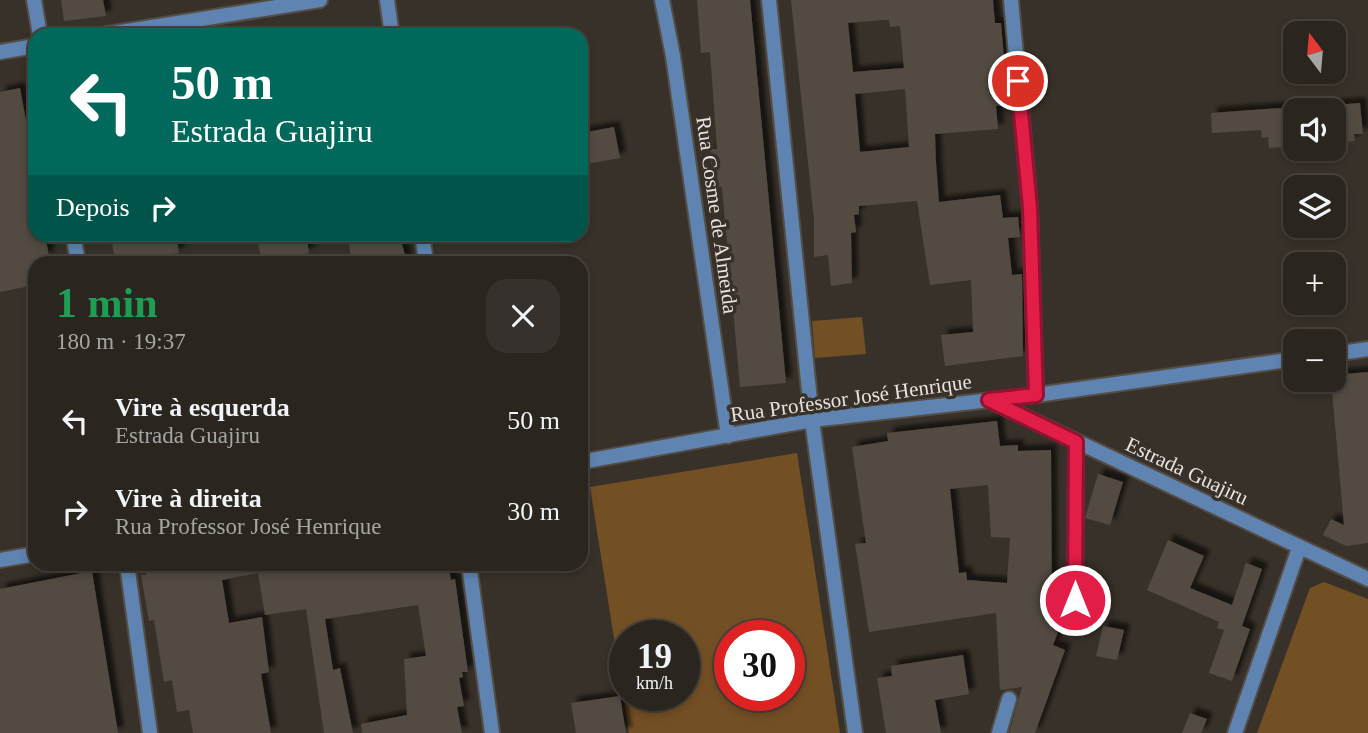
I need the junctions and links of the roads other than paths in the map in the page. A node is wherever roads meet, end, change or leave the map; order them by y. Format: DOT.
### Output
graph roads {
  1 [pos="34,0"];
  2 [pos="320,0"];
  3 [pos="387,0"];
  4 [pos="662,0"];
  5 [pos="769,0"];
  6 [pos="1011,0"];
  7 [pos="39,28"];
  8 [pos="146,28"];
  9 [pos="391,28"];
  10 [pos="28,47"];
  11 [pos="0,52"];
  12 [pos="1368,349"];
  13 [pos="1346,352"];
  14 [pos="1283,361"];
  15 [pos="1036,395"];
  16 [pos="989,400"];
  17 [pos="812,420"];
  18 [pos="728,436"];
  19 [pos="1076,442"];
  20 [pos="588,461"];
  21 [pos="1299,548"];
  22 [pos="28,555"];
  23 [pos="0,560"];
  24 [pos="128,571"];
  25 [pos="470,571"];
  26 [pos="1368,579"];
  27 [pos="1075,600"];
  28 [pos="1009,699"];
  29 [pos="150,733"];
  30 [pos="492,733"];
  31 [pos="855,733"];
  32 [pos="999,733"];
  33 [pos="1235,733"];
  1 -- 7 [label="street"];
  2 -- 8 [label="street"];
  3 -- 9 [label="street"];
  4 -- 18 [label="street, Rua Cosme de Almeida"];
  5 -- 17 [label="street"];
  6 -- 15 [label="street"];
  10 -- 11 [label="street"];
  12 -- 13 [label="street"];
  14 -- 15 [label="street, Rua Professor José Henrique"];
  15 -- 16 [label="street, Rua Professor José Henrique"];
  16 -- 17 [label="street, Rua Professor José Henrique"];
  16 -- 19 [label="street, Estrada Guajiru"];
  17 -- 18 [label="street, Rua Professor José Henrique"];
  17 -- 31 [label="street"];
  18 -- 20 [label="street, Rua Professor José Henrique"];
  19 -- 21 [label="street, Estrada Guajiru"];
  19 -- 27 [label="street"];
  21 -- 26 [label="street, Estrada Guajiru"];
  21 -- 33 [label="street"];
  22 -- 23 [label="street"];
  24 -- 29 [label="street"];
  25 -- 30 [label="street"];
  28 -- 32 [label="street"];
}
